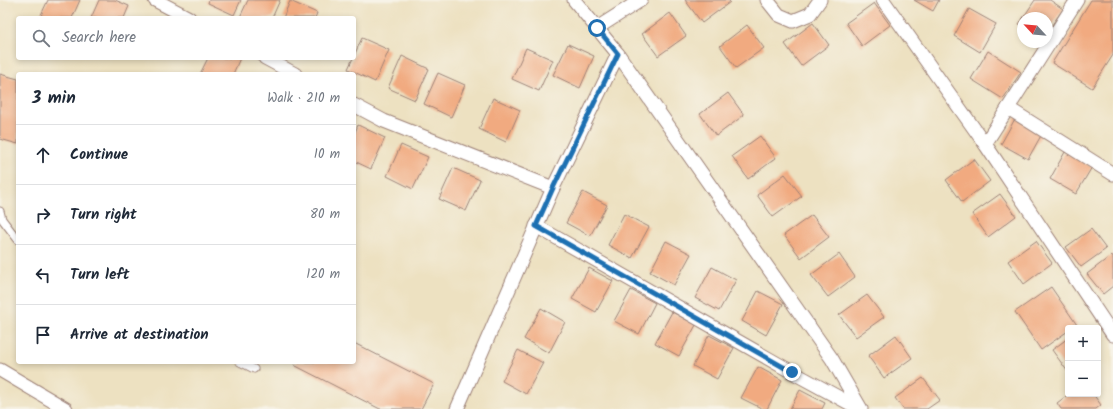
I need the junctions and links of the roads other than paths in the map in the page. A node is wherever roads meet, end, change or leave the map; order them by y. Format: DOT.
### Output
graph roads {
  1 [pos="155,0"];
  2 [pos="574,0"];
  3 [pos="641,0"];
  4 [pos="767,0"];
  5 [pos="820,0"];
  6 [pos="883,0"];
  7 [pos="1077,0"];
  8 [pos="185,16"];
  9 [pos="597,28"];
  10 [pos="618,54"];
  11 [pos="269,60"];
  12 [pos="291,72"];
  13 [pos="356,106"];
  14 [pos="1008,108"];
  15 [pos="985,144"];
  16 [pos="1113,174"];
  17 [pos="553,188"];
  18 [pos="0,211"];
  19 [pos="536,226"];
  20 [pos="16,237"];
  21 [pos="1113,335"];
  22 [pos="244,364"];
  23 [pos="254,369"];
  24 [pos="0,370"];
  25 [pos="66,409"];
  26 [pos="457,409"];
  27 [pos="860,409"];
  1 -- 8 [label="street"];
  2 -- 9 [label="street"];
  3 -- 9 [label="street"];
  4 -- 5 [label="street"];
  6 -- 15 [label="street"];
  7 -- 14 [label="street"];
  9 -- 10 [label="street"];
  10 -- 17 [label="street"];
  10 -- 27 [label="street"];
  11 -- 12 [label="street"];
  13 -- 17 [label="street"];
  14 -- 15 [label="street"];
  14 -- 16 [label="street"];
  15 -- 21 [label="street"];
  17 -- 19 [label="street"];
  18 -- 20 [label="lane"];
  19 -- 26 [label="street"];
  19 -- 27 [label="street"];
  22 -- 23 [label="lane"];
  24 -- 25 [label="street"];
}
